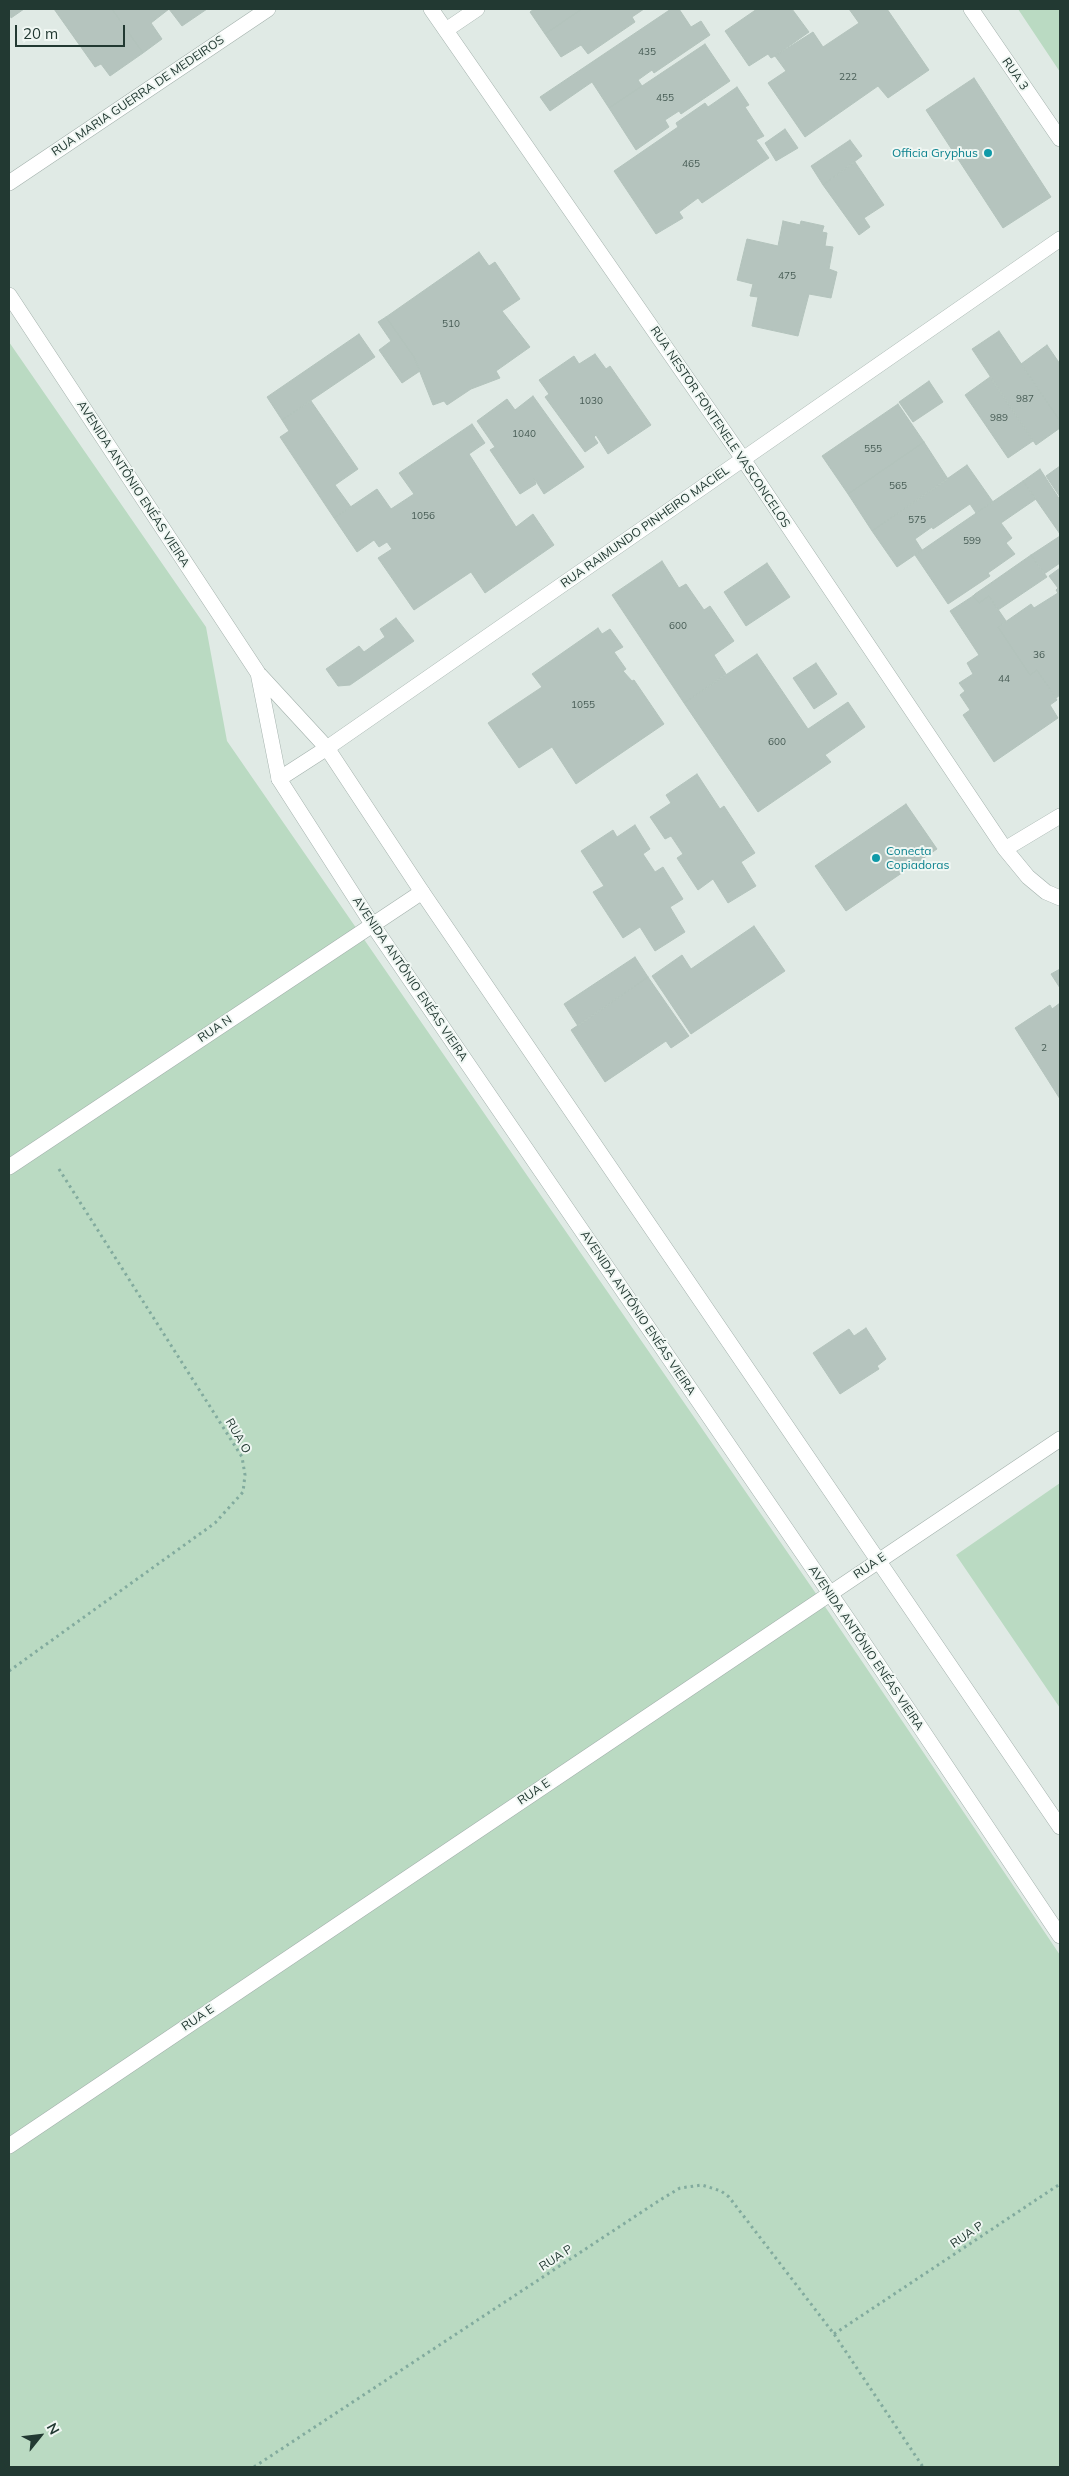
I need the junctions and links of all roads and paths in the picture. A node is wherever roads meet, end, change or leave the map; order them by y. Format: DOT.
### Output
graph roads {
  1 [pos="268,9"];
  2 [pos="431,9"];
  3 [pos="477,9"];
  4 [pos="971,9"];
  5 [pos="446,30"];
  6 [pos="1060,139"];
  7 [pos="9,183"];
  8 [pos="1060,239"];
  9 [pos="9,295"];
  10 [pos="743,459"];
  11 [pos="258,673"];
  12 [pos="328,748"];
  13 [pos="279,779"];
  14 [pos="1060,816"];
  15 [pos="1005,849"];
  16 [pos="422,892"];
  17 [pos="1060,898"];
  18 [pos="372,924"];
  19 [pos="43,1144"];
  20 [pos="9,1167"];
  21 [pos="1060,1440"];
  22 [pos="878,1560"];
  23 [pos="830,1594"];
  24 [pos="9,1671"];
  25 [pos="1060,1827"];
  26 [pos="1060,1936"];
  27 [pos="9,2146"];
  28 [pos="1060,2184"];
  29 [pos="834,2334"];
  30 [pos="254,2467"];
  31 [pos="923,2467"];
  1 -- 7 [label="street, RUA MARIA GUERRA DE MEDEIROS"];
  2 -- 5 [label="street, RUA NESTOR FONTENELE VASCONCELOS"];
  3 -- 5 [label="street"];
  4 -- 6 [label="street, RUA 3"];
  5 -- 10 [label="street, RUA NESTOR FONTENELE VASCONCELOS"];
  8 -- 10 [label="street, RUA RAIMUNDO PINHEIRO MACIEL"];
  9 -- 11 [label="street, AVENIDA ANTÔNIO ENÉAS VIEIRA"];
  10 -- 12 [label="street, RUA RAIMUNDO PINHEIRO MACIEL"];
  10 -- 15 [label="street, RUA NESTOR FONTENELE VASCONCELOS"];
  11 -- 12 [label="street, AVENIDA ANTÔNIO ENÉAS VIEIRA"];
  11 -- 13 [label="street, AVENIDA ANTÔNIO ENÉAS VIEIRA"];
  12 -- 13 [label="street, RUA RAIMUNDO PINHEIRO MACIEL"];
  12 -- 16 [label="street, AVENIDA ANTÔNIO ENÉAS VIEIRA"];
  13 -- 18 [label="street, AVENIDA ANTÔNIO ENÉAS VIEIRA"];
  14 -- 15 [label="street"];
  15 -- 17 [label="street, RUA NESTOR FONTENELE VASCONCELOS"];
  16 -- 18 [label="street, RUA N"];
  16 -- 22 [label="street, AVENIDA ANTÔNIO ENÉAS VIEIRA"];
  18 -- 19 [label="street, RUA N"];
  18 -- 23 [label="street, AVENIDA ANTÔNIO ENÉAS VIEIRA"];
  19 -- 20 [label="street, RUA N"];
  19 -- 24 [label="path, RUA O"];
  21 -- 22 [label="street, RUA E"];
  22 -- 23 [label="street, RUA E"];
  22 -- 25 [label="street, AVENIDA ANTÔNIO ENÉAS VIEIRA"];
  23 -- 26 [label="street, AVENIDA ANTÔNIO ENÉAS VIEIRA"];
  23 -- 27 [label="street, RUA E"];
  28 -- 29 [label="path, RUA P"];
  29 -- 30 [label="path, RUA P"];
  29 -- 31 [label="path, RUA P"];
}
